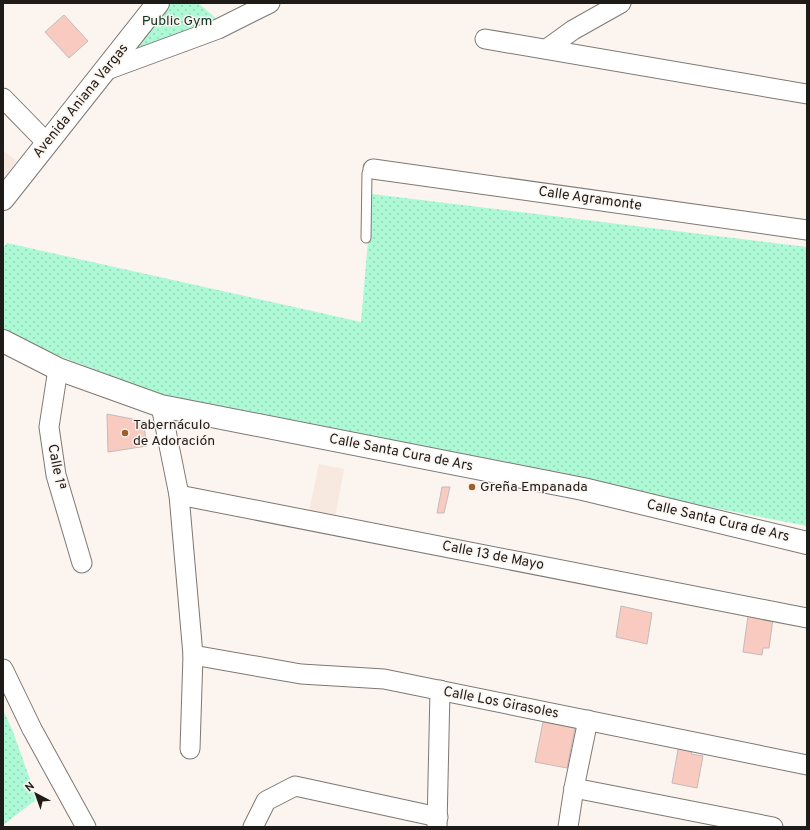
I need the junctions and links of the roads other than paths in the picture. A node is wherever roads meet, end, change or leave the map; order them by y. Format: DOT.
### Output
graph roads {
  1 [pos="158,3"];
  2 [pos="270,3"];
  3 [pos="621,3"];
  4 [pos="485,39"];
  5 [pos="548,48"];
  6 [pos="104,71"];
  7 [pos="807,94"];
  8 [pos="3,98"];
  9 [pos="47,143"];
  10 [pos="373,169"];
  11 [pos="3,199"];
  12 [pos="807,230"];
  13 [pos="366,238"];
  14 [pos="3,341"];
  15 [pos="58,369"];
  16 [pos="161,406"];
  17 [pos="179,495"];
  18 [pos="807,543"];
  19 [pos="82,563"];
  20 [pos="807,618"];
  21 [pos="193,655"];
  22 [pos="3,670"];
  23 [pos="440,690"];
  24 [pos="588,720"];
  25 [pos="190,749"];
  26 [pos="807,765"];
  27 [pos="574,788"];
  28 [pos="438,822"];
  29 [pos="86,827"];
  30 [pos="252,827"];
  31 [pos="568,827"];
  32 [pos="773,827"];
  1 -- 6 [label="street, Avenida Aniana Vargas"];
  2 -- 6 [label="street"];
  3 -- 5 [label="street"];
  4 -- 5 [label="street"];
  5 -- 7 [label="street"];
  6 -- 9 [label="street, Avenida Aniana Vargas"];
  8 -- 9 [label="street"];
  9 -- 11 [label="street, Avenida Aniana Vargas"];
  10 -- 12 [label="street, Calle Agramonte"];
  10 -- 13 [label="lane"];
  14 -- 15 [label="street, Calle Santa Cura de Ars"];
  15 -- 16 [label="street, Calle Santa Cura de Ars"];
  15 -- 19 [label="street, Calle 1ª"];
  16 -- 17 [label="street"];
  16 -- 18 [label="street, Calle Santa Cura de Ars"];
  17 -- 20 [label="street, Calle 13 de Mayo"];
  17 -- 21 [label="street"];
  21 -- 23 [label="street, Calle Los Girasoles"];
  21 -- 25 [label="street"];
  22 -- 29 [label="street"];
  23 -- 24 [label="street, Calle Los Girasoles"];
  23 -- 28 [label="street"];
  24 -- 26 [label="street, Calle Los Girasoles"];
  24 -- 27 [label="street"];
  27 -- 31 [label="street"];
  27 -- 32 [label="street"];
  28 -- 30 [label="street"];
}
